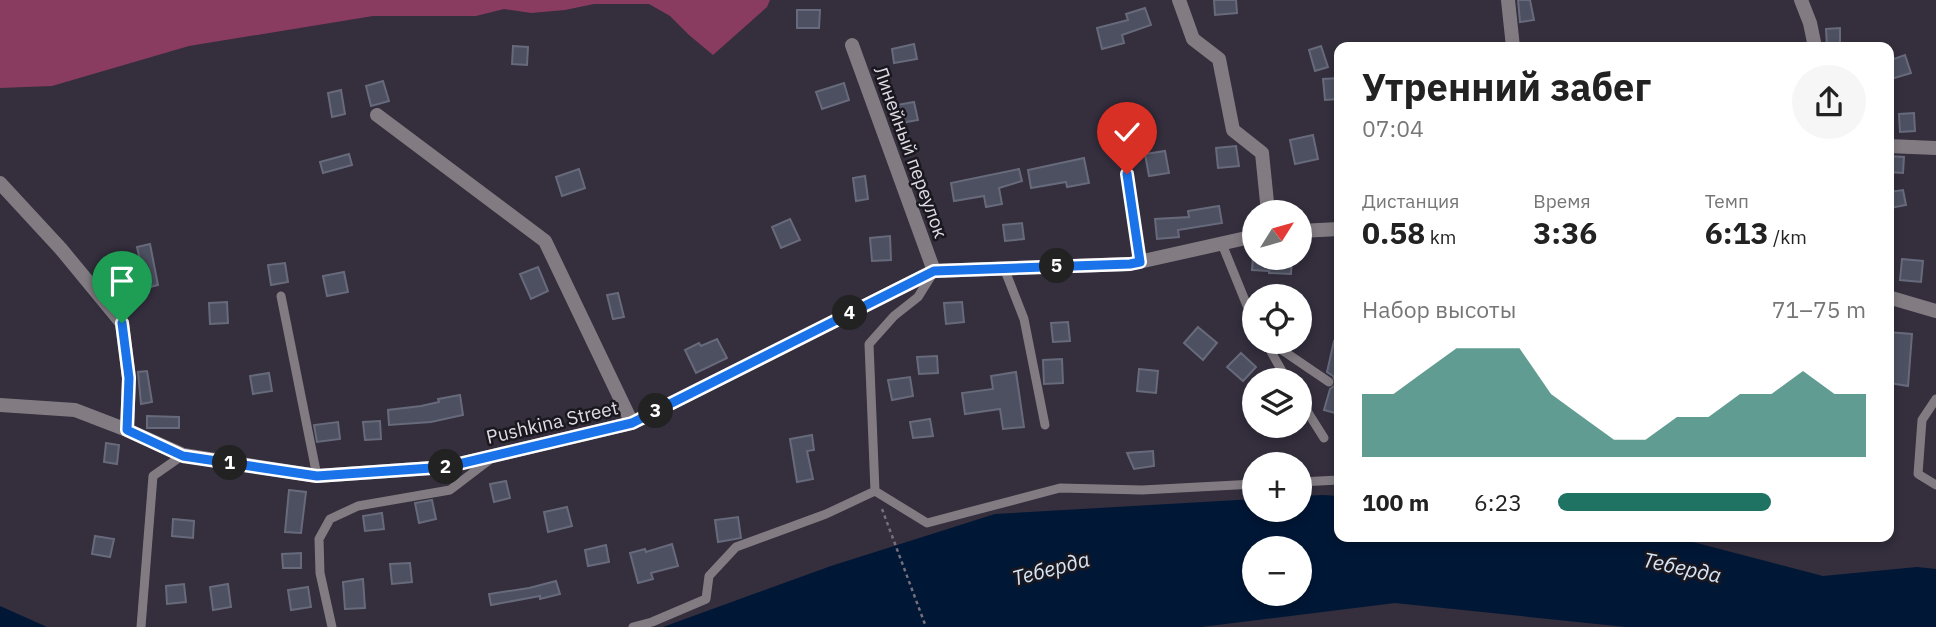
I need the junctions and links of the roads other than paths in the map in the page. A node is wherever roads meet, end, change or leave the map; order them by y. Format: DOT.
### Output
graph roads {
  1 [pos="1179,0"];
  2 [pos="1508,0"];
  3 [pos="1801,0"];
  4 [pos="1512,42"];
  5 [pos="1814,42"];
  6 [pos="852,45"];
  7 [pos="377,116"];
  8 [pos="1894,146"];
  9 [pos="1936,148"];
  10 [pos="1127,174"];
  11 [pos="0,183"];
  12 [pos="1267,200"];
  13 [pos="1334,229"];
  14 [pos="1312,230"];
  15 [pos="1242,239"];
  16 [pos="1222,244"];
  17 [pos="1140,262"];
  18 [pos="1004,268"];
  19 [pos="934,271"];
  20 [pos="1242,294"];
  21 [pos="281,296"];
  22 [pos="1894,299"];
  23 [pos="1936,311"];
  24 [pos="1288,354"];
  25 [pos="1329,382"];
  26 [pos="1936,399"];
  27 [pos="0,405"];
  28 [pos="1312,419"];
  29 [pos="632,423"];
  30 [pos="1045,425"];
  31 [pos="127,430"];
  32 [pos="1324,438"];
  33 [pos="496,455"];
  34 [pos="183,456"];
  35 [pos="317,476"];
  36 [pos="1334,480"];
  37 [pos="1312,481"];
  38 [pos="1242,485"];
  39 [pos="1936,485"];
  40 [pos="875,491"];
  41 [pos="141,627"];
  42 [pos="332,627"];
  43 [pos="633,627"];
  1 -- 12 [label="street"];
  2 -- 4 [label="street"];
  3 -- 5 [label="street"];
  6 -- 19 [label="street, Линейный переулок"];
  7 -- 29 [label="street"];
  8 -- 9 [label="street"];
  10 -- 17 [label="lane"];
  11 -- 31 [label="street"];
  13 -- 14 [label="street"];
  15 -- 16 [label="street, Pushkina Street"];
  16 -- 17 [label="street, Pushkina Street"];
  16 -- 20 [label="lane"];
  17 -- 18 [label="street, Pushkina Street"];
  18 -- 19 [label="street, Pushkina Street"];
  18 -- 30 [label="lane"];
  19 -- 29 [label="street, Pushkina Street"];
  19 -- 40 [label="lane"];
  21 -- 35 [label="lane"];
  22 -- 23 [label="street"];
  24 -- 25 [label="lane"];
  26 -- 39 [label="lane"];
  27 -- 31 [label="street, Pushkina Street"];
  28 -- 32 [label="lane"];
  29 -- 33 [label="street, Pushkina Street"];
  31 -- 34 [label="street, Pushkina Street"];
  33 -- 35 [label="street, Pushkina Street"];
  33 -- 42 [label="lane"];
  34 -- 35 [label="street, Pushkina Street"];
  34 -- 41 [label="lane"];
  36 -- 37 [label="lane"];
  38 -- 40 [label="lane"];
  40 -- 43 [label="lane"];
}
